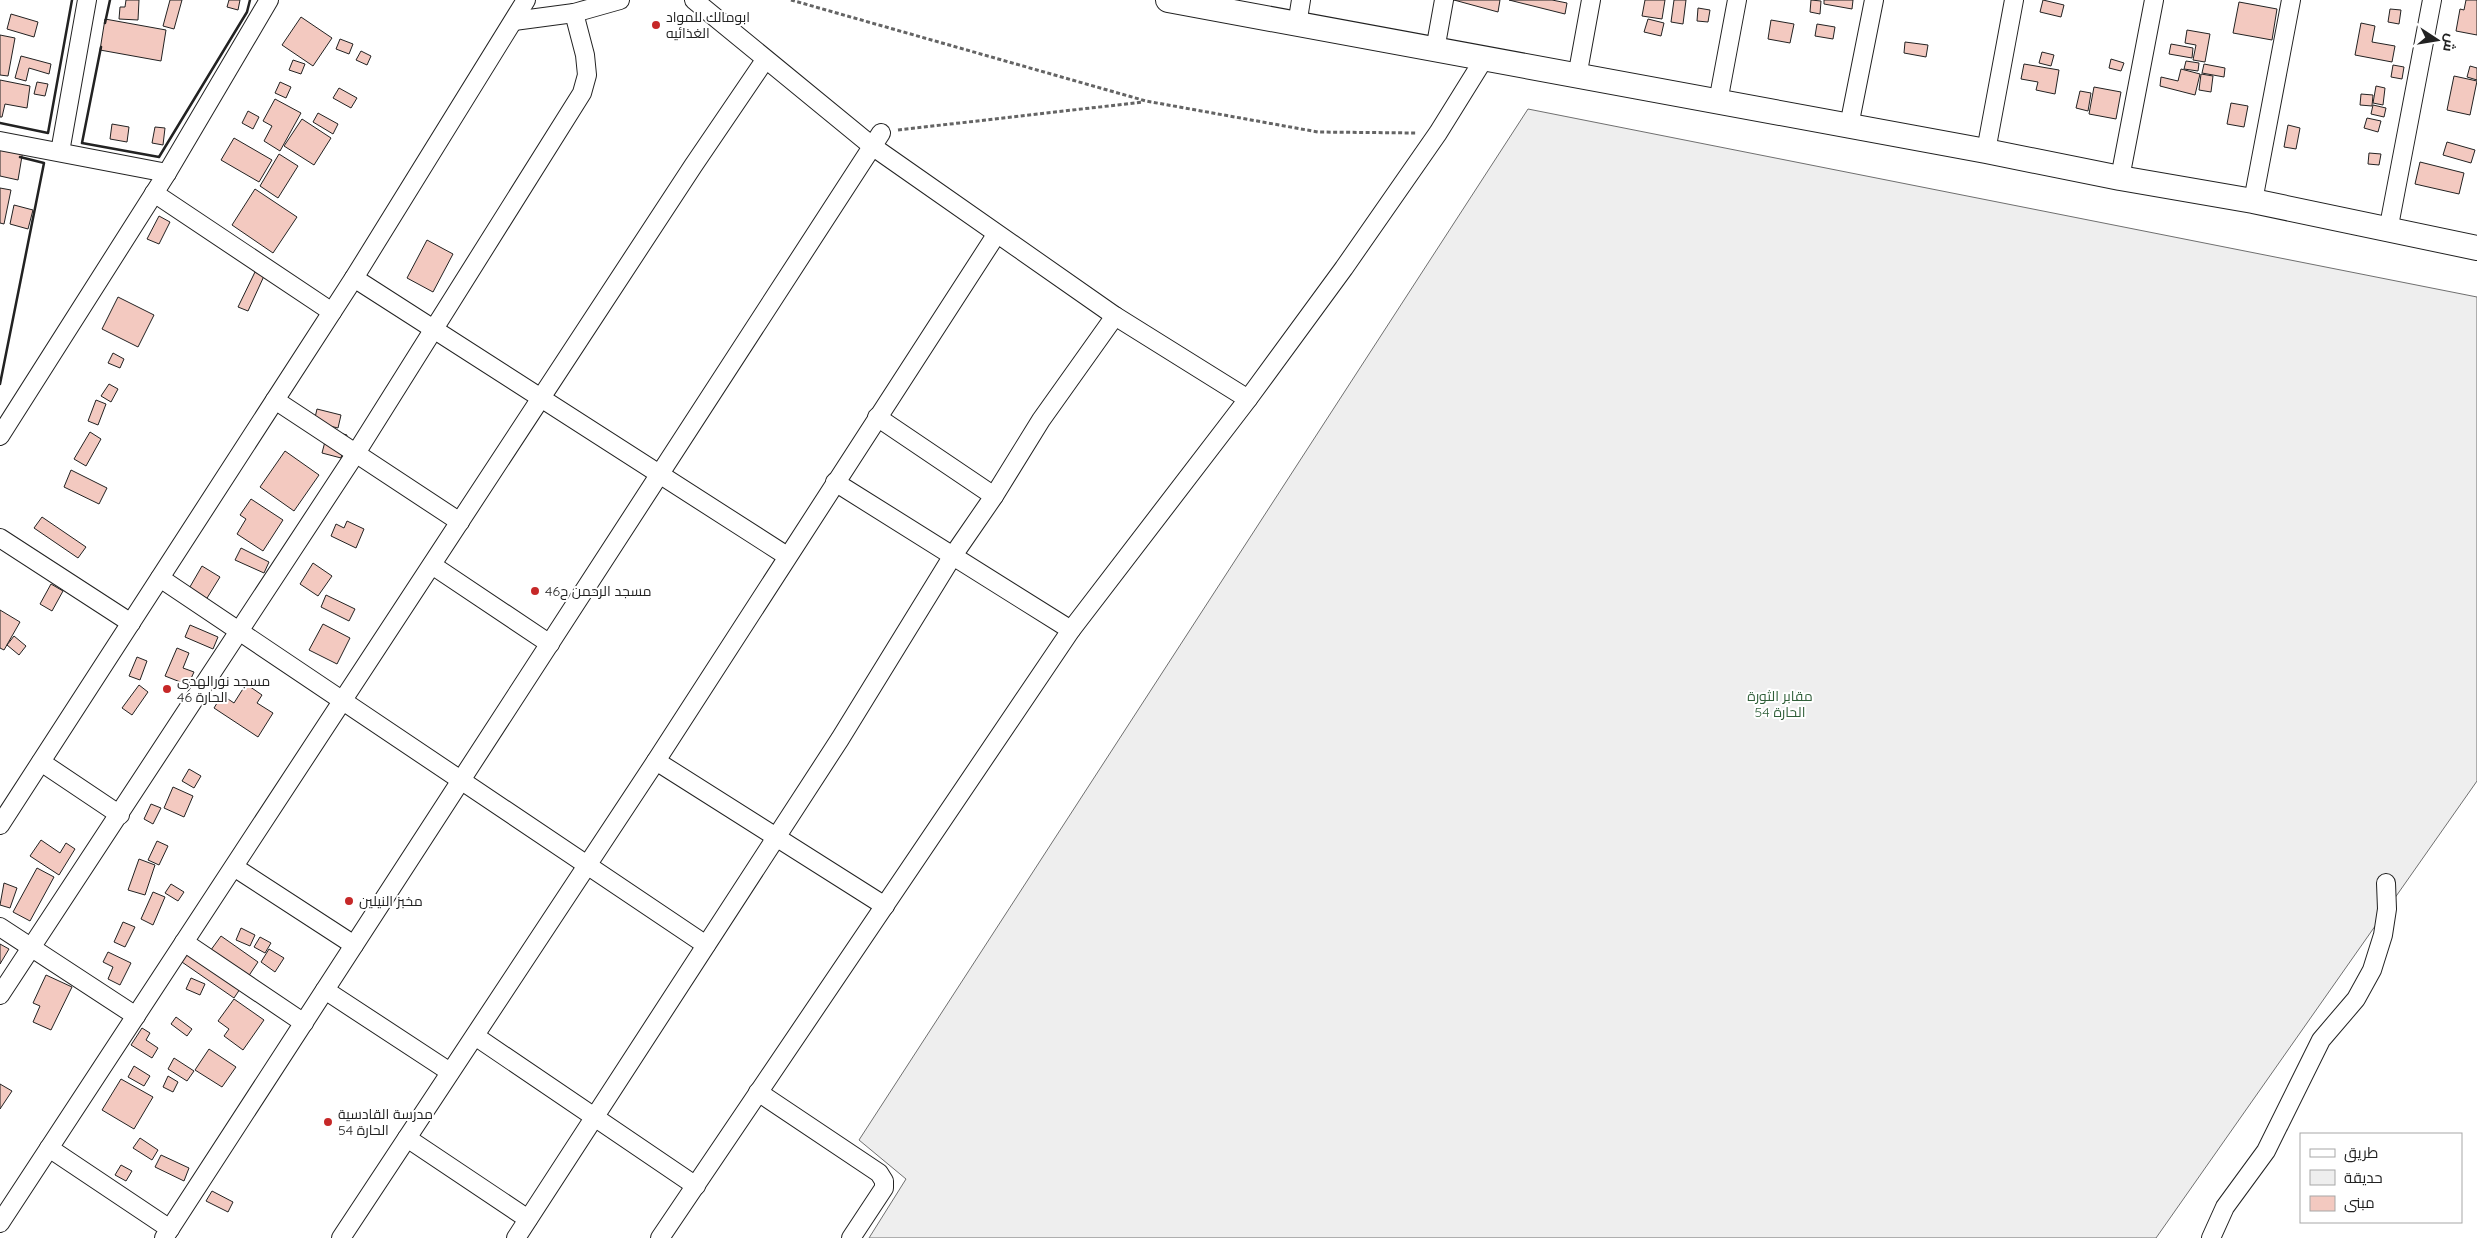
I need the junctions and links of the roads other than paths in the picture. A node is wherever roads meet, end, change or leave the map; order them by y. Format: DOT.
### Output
graph roads {
  1 [pos="87,0"];
  2 [pos="269,0"];
  3 [pos="526,0"];
  4 [pos="620,0"];
  5 [pos="694,0"];
  6 [pos="1168,0"];
  7 [pos="1302,0"];
  8 [pos="1444,0"];
  9 [pos="1591,0"];
  10 [pos="1737,0"];
  11 [pos="1874,0"];
  12 [pos="2014,0"];
  13 [pos="2154,0"];
  14 [pos="2291,0"];
  15 [pos="2432,0"];
  16 [pos="574,13"];
  17 [pos="514,21"];
  18 [pos="1297,25"];
  19 [pos="1435,50"];
  20 [pos="765,60"];
  21 [pos="1484,60"];
  22 [pos="1576,77"];
  23 [pos="1718,102"];
  24 [pos="1849,126"];
  25 [pos="876,140"];
  26 [pos="0,141"];
  27 [pos="1986,151"];
  28 [pos="60,152"];
  29 [pos="167,173"];
  30 [pos="2120,178"];
  31 [pos="154,193"];
  32 [pos="2253,202"];
  33 [pos="2388,230"];
  34 [pos="996,235"];
  35 [pos="2477,248"];
  36 [pos="354,278"];
  37 [pos="332,312"];
  38 [pos="1115,316"];
  39 [pos="434,329"];
  40 [pos="542,397"];
  41 [pos="1248,399"];
  42 [pos="275,400"];
  43 [pos="877,417"];
  44 [pos="2,428"];
  45 [pos="356,453"];
  46 [pos="660,475"];
  47 [pos="835,482"];
  48 [pos="994,496"];
  49 [pos="460,522"];
  50 [pos="0,538"];
  51 [pos="787,556"];
  52 [pos="952,557"];
  53 [pos="432,565"];
  54 [pos="160,578"];
  55 [pos="131,623"];
  56 [pos="1070,630"];
  57 [pos="240,632"];
  58 [pos="550,644"];
  59 [pos="343,701"];
  60 [pos="656,760"];
  61 [pos="41,762"];
  62 [pos="461,780"];
  63 [pos="120,815"];
  64 [pos="0,824"];
  65 [pos="776,837"];
  66 [pos="587,865"];
  67 [pos="234,867"];
  68 [pos="2386,883"];
  69 [pos="885,906"];
  70 [pos="0,927"];
  71 [pos="184,942"];
  72 [pos="354,945"];
  73 [pos="706,945"];
  74 [pos="32,947"];
  75 [pos="326,990"];
  76 [pos="0,995"];
  77 [pos="136,1016"];
  78 [pos="304,1022"];
  79 [pos="475,1036"];
  80 [pos="450,1072"];
  81 [pos="758,1092"];
  82 [pos="596,1117"];
  83 [pos="407,1138"];
  84 [pos="49,1148"];
  85 [pos="696,1186"];
  86 [pos="528,1219"];
  87 [pos="0,1223"];
  88 [pos="167,1234"];
  89 [pos="341,1238"];
  90 [pos="516,1238"];
  91 [pos="660,1238"];
  92 [pos="851,1238"];
  93 [pos="2211,1238"];
  1 -- 28 [label="street"];
  2 -- 29 [label="street"];
  3 -- 17 [label="street"];
  4 -- 16 [label="street"];
  5 -- 20 [label="street"];
  6 -- 18 [label="main road"];
  7 -- 18 [label="street"];
  8 -- 19 [label="street"];
  9 -- 22 [label="street"];
  10 -- 23 [label="street"];
  11 -- 24 [label="street"];
  12 -- 27 [label="street"];
  13 -- 30 [label="street"];
  14 -- 32 [label="street"];
  15 -- 33 [label="street"];
  16 -- 17 [label="street"];
  16 -- 39 [label="street"];
  17 -- 36 [label="street"];
  18 -- 19 [label="main road"];
  19 -- 21 [label="main road"];
  20 -- 25 [label="street"];
  20 -- 40 [label="street"];
  21 -- 22 [label="main road"];
  21 -- 41 [label="street"];
  22 -- 23 [label="main road"];
  23 -- 24 [label="main road"];
  24 -- 27 [label="main road"];
  25 -- 34 [label="street"];
  25 -- 46 [label="street"];
  26 -- 28 [label="street"];
  27 -- 30 [label="main road"];
  28 -- 29 [label="street"];
  29 -- 31 [label="street"];
  30 -- 32 [label="main road"];
  31 -- 37 [label="street"];
  31 -- 44 [label="street"];
  32 -- 33 [label="main road"];
  33 -- 35 [label="main road"];
  34 -- 38 [label="street"];
  34 -- 43 [label="street"];
  36 -- 37 [label="street"];
  36 -- 39 [label="street"];
  37 -- 42 [label="street"];
  38 -- 41 [label="street"];
  38 -- 48 [label="street"];
  39 -- 40 [label="street"];
  39 -- 45 [label="street"];
  40 -- 46 [label="street"];
  40 -- 49 [label="street"];
  41 -- 56 [label="street"];
  42 -- 45 [label="street"];
  42 -- 54 [label="street"];
  43 -- 47 [label="street"];
  43 -- 48 [label="street"];
  45 -- 49 [label="street"];
  45 -- 57 [label="street"];
  46 -- 51 [label="street"];
  46 -- 58 [label="street"];
  47 -- 51 [label="street"];
  47 -- 52 [label="street"];
  48 -- 52 [label="street"];
  49 -- 53 [label="street"];
  50 -- 55 [label="street"];
  51 -- 60 [label="street"];
  52 -- 56 [label="street"];
  52 -- 65 [label="street"];
  53 -- 58 [label="street"];
  53 -- 59 [label="street"];
  54 -- 55 [label="street"];
  54 -- 57 [label="street"];
  55 -- 61 [label="street"];
  56 -- 69 [label="street"];
  57 -- 59 [label="street"];
  57 -- 63 [label="street"];
  58 -- 62 [label="street"];
  59 -- 62 [label="street"];
  59 -- 67 [label="street"];
  60 -- 65 [label="street"];
  60 -- 66 [label="street"];
  61 -- 63 [label="street"];
  61 -- 64 [label="street"];
  62 -- 66 [label="street"];
  62 -- 72 [label="street"];
  63 -- 74 [label="street"];
  65 -- 69 [label="street"];
  65 -- 73 [label="street"];
  66 -- 73 [label="street"];
  66 -- 79 [label="street"];
  67 -- 71 [label="street"];
  67 -- 72 [label="street"];
  68 -- 93 [label="street"];
  69 -- 81 [label="street"];
  70 -- 74 [label="street"];
  71 -- 77 [label="street"];
  71 -- 78 [label="street"];
  72 -- 75 [label="street"];
  73 -- 82 [label="street"];
  74 -- 76 [label="street"];
  74 -- 77 [label="street"];
  75 -- 78 [label="street"];
  75 -- 80 [label="street"];
  77 -- 84 [label="street"];
  78 -- 88 [label="street"];
  79 -- 80 [label="street"];
  79 -- 82 [label="street"];
  80 -- 83 [label="street"];
  81 -- 85 [label="street"];
  81 -- 92 [label="street"];
  82 -- 85 [label="street"];
  82 -- 86 [label="street"];
  83 -- 86 [label="street"];
  83 -- 89 [label="street"];
  84 -- 87 [label="street"];
  84 -- 88 [label="street"];
  85 -- 91 [label="street"];
  86 -- 90 [label="street"];
}
